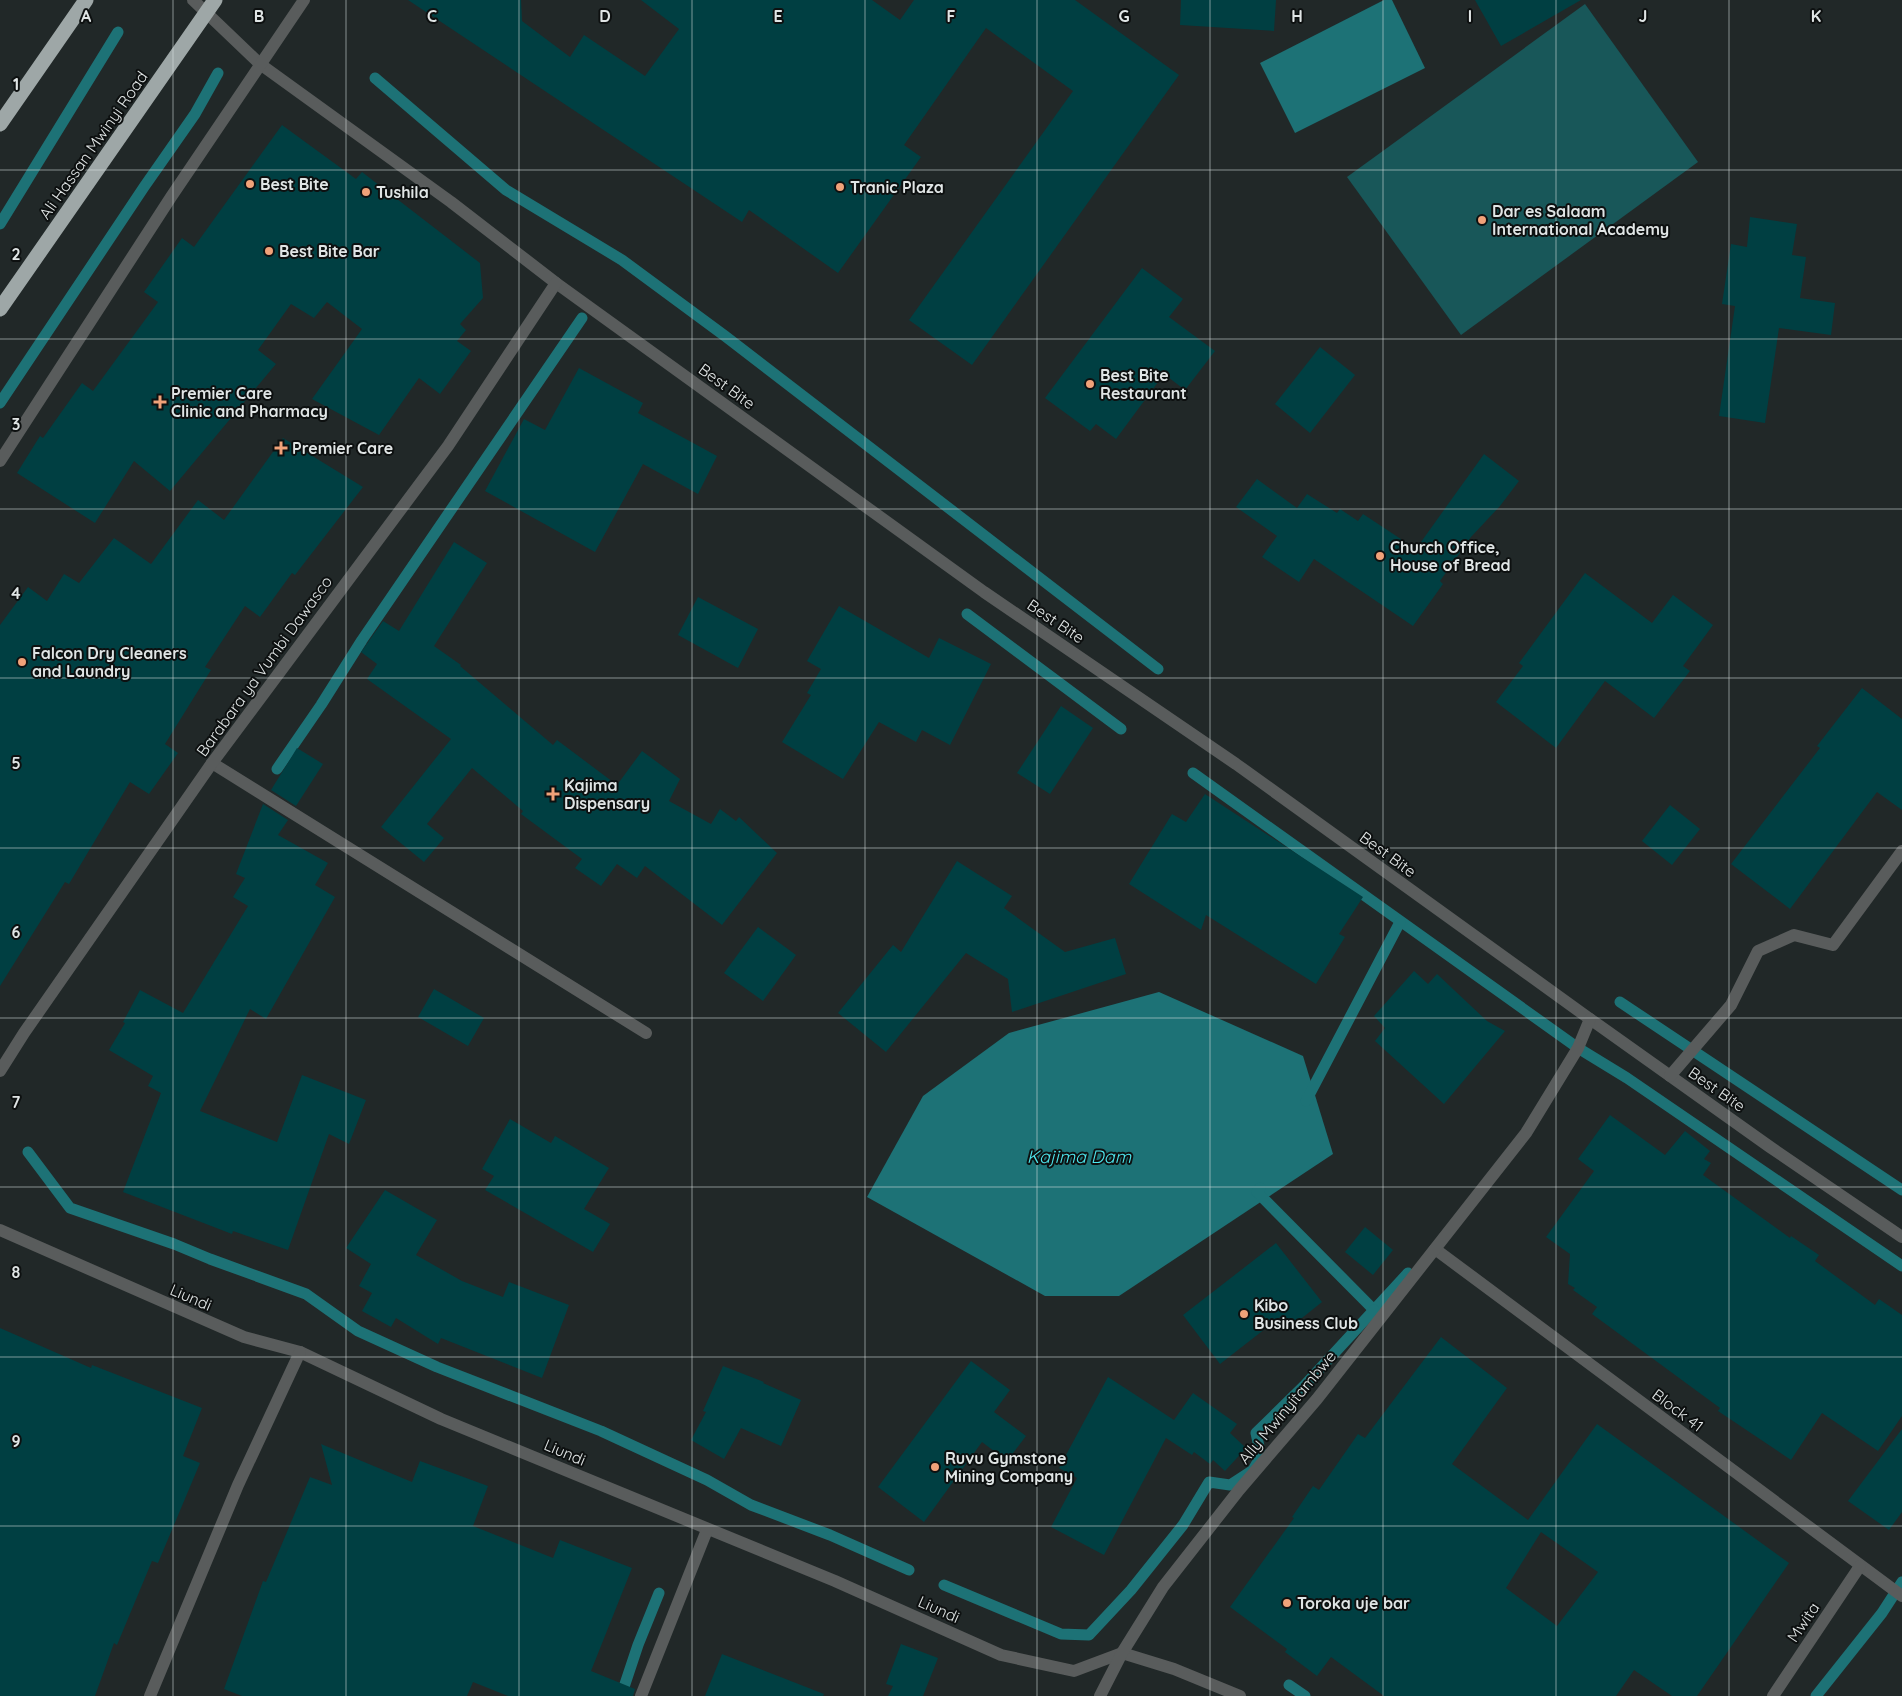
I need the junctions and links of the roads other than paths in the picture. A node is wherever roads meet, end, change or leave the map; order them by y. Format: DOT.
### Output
graph roads {
  1 [pos="86,0"];
  2 [pos="193,0"];
  3 [pos="304,0"];
  4 [pos="211,6"];
  5 [pos="260,64"];
  6 [pos="0,124"];
  7 [pos="556,283"];
  8 [pos="0,309"];
  9 [pos="0,461"];
  10 [pos="212,763"];
  11 [pos="1902,851"];
  12 [pos="1590,1019"];
  13 [pos="646,1033"];
  14 [pos="0,1071"];
  15 [pos="1670,1076"];
  16 [pos="0,1230"];
  17 [pos="1902,1237"];
  18 [pos="1435,1249"];
  19 [pos="300,1352"];
  20 [pos="707,1530"];
  21 [pos="1860,1566"];
  22 [pos="1902,1596"];
  23 [pos="1122,1653"];
  24 [pos="150,1696"];
  25 [pos="641,1696"];
  26 [pos="1100,1696"];
  27 [pos="1240,1696"];
  28 [pos="1774,1696"];
  1 -- 6 [label="highway"];
  2 -- 4 [label="street, Best Bite"];
  3 -- 5 [label="street"];
  4 -- 5 [label="street, Best Bite"];
  4 -- 8 [label="highway, Ali Hassan Mwinyi Road"];
  5 -- 7 [label="street, Best Bite"];
  5 -- 9 [label="street"];
  7 -- 10 [label="street, Barabara ya Vumbi Dawasco"];
  7 -- 12 [label="street, Best Bite"];
  10 -- 13 [label="street"];
  10 -- 14 [label="street, Barabara ya Vumbi Dawasco"];
  11 -- 15 [label="street"];
  12 -- 15 [label="street, Best Bite"];
  12 -- 18 [label="street, Ally Mwinyitambwe"];
  15 -- 17 [label="street, Best Bite"];
  16 -- 19 [label="street, Liundi"];
  18 -- 21 [label="street, Block 41"];
  18 -- 23 [label="street, Ally Mwinyitambwe"];
  19 -- 20 [label="street, Liundi"];
  19 -- 24 [label="street"];
  20 -- 23 [label="street, Liundi"];
  20 -- 25 [label="street"];
  21 -- 22 [label="street, Block 41"];
  21 -- 28 [label="street, Mwita"];
  23 -- 26 [label="street, Ally Mwinyitambwe"];
  23 -- 27 [label="street"];
}
